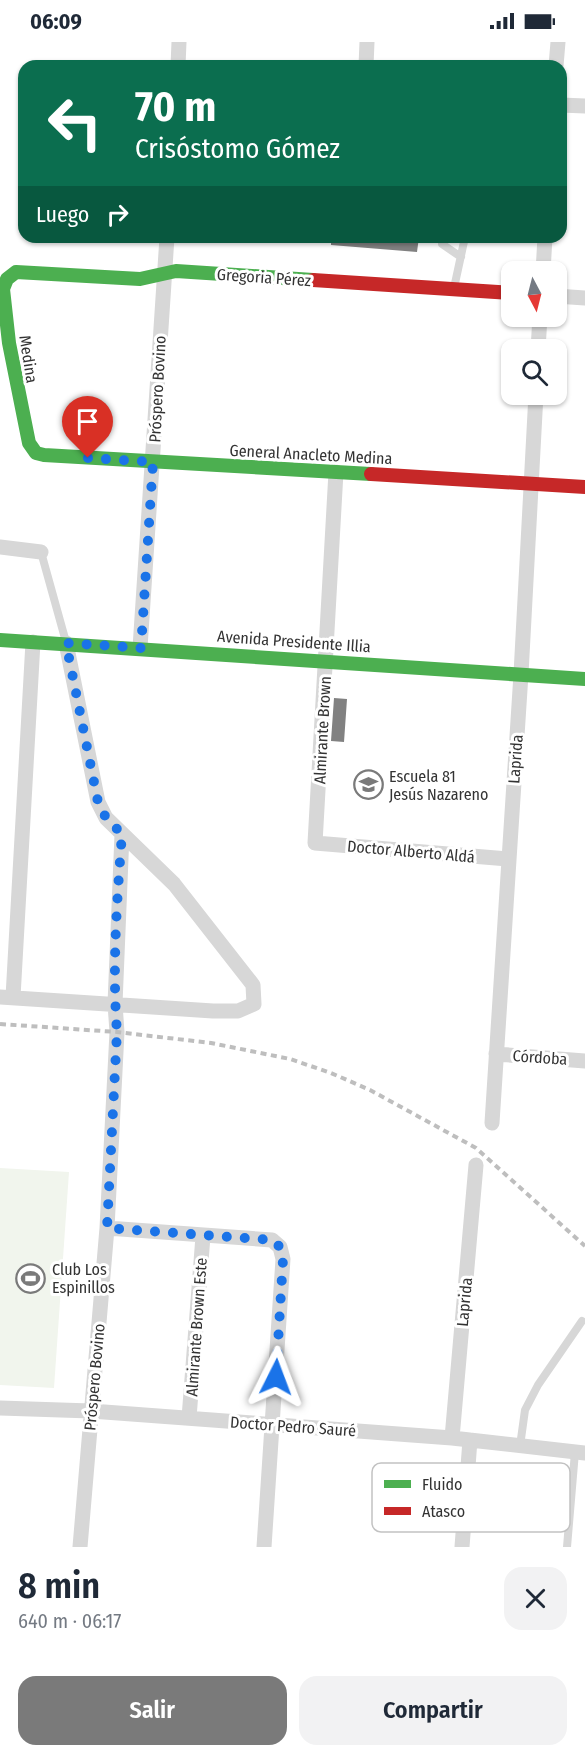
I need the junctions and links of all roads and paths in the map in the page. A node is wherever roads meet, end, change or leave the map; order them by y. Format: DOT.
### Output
graph roads {
  1 [pos="179,42"];
  2 [pos="368,42"];
  3 [pos="558,42"];
  4 [pos="178,60"];
  5 [pos="366,60"];
  6 [pos="556,60"];
  7 [pos="567,105"];
  8 [pos="585,106"];
  9 [pos="166,243"];
  10 [pos="442,243"];
  11 [pos="464,243"];
  12 [pos="545,243"];
  13 [pos="461,257"];
  14 [pos="544,261"];
  15 [pos="16,272"];
  16 [pos="164,274"];
  17 [pos="454,289"];
  18 [pos="501,292"];
  19 [pos="567,297"];
  20 [pos="585,298"];
  21 [pos="536,405"];
  22 [pos="36,453"];
  23 [pos="153,462"];
  24 [pos="336,472"];
  25 [pos="532,483"];
  26 [pos="585,487"];
  27 [pos="0,547"];
  28 [pos="41,552"];
  29 [pos="0,640"];
  30 [pos="33,642"];
  31 [pos="66,643"];
  32 [pos="141,648"];
  33 [pos="326,660"];
  34 [pos="521,674"];
  35 [pos="585,679"];
  36 [pos="122,834"];
  37 [pos="315,843"];
  38 [pos="508,859"];
  39 [pos="6,997"];
  40 [pos="115,1004"];
  41 [pos="496,1054"];
  42 [pos="585,1061"];
  43 [pos="492,1123"];
  44 [pos="476,1165"];
  45 [pos="107,1228"];
  46 [pos="203,1236"];
  47 [pos="582,1321"];
  48 [pos="0,1408"];
  49 [pos="91,1411"];
  50 [pos="189,1418"];
  51 [pos="274,1425"];
  52 [pos="452,1438"];
  53 [pos="470,1440"];
  54 [pos="520,1446"];
  55 [pos="580,1453"];
  56 [pos="468,1463"];
  57 [pos="570,1525"];
  58 [pos="463,1532"];
  59 [pos="569,1532"];
  60 [pos="80,1547"];
  61 [pos="264,1547"];
  62 [pos="462,1547"];
  63 [pos="567,1547"];
  1 -- 4 [label="street"];
  2 -- 5 [label="street"];
  3 -- 6 [label="street"];
  7 -- 8 [label="street"];
  9 -- 16 [label="street, Próspero Bovino"];
  10 -- 13 [label="lane"];
  11 -- 13 [label="lane"];
  12 -- 14 [label="street"];
  13 -- 17 [label="lane"];
  15 -- 16 [label="street, Gregoria Pérez"];
  15 -- 22 [label="street, Medina"];
  16 -- 17 [label="street, Gregoria Pérez"];
  16 -- 23 [label="street, Próspero Bovino"];
  17 -- 18 [label="street, Gregoria Pérez"];
  19 -- 20 [label="street"];
  21 -- 25 [label="street, Laprida"];
  22 -- 23 [label="street, General Anacleto Medina"];
  23 -- 24 [label="street, General Anacleto Medina"];
  23 -- 32 [label="street, Próspero Bovino"];
  24 -- 25 [label="street, General Anacleto Medina"];
  24 -- 33 [label="street, Almirante Brown"];
  25 -- 26 [label="street, General Anacleto Medina"];
  25 -- 34 [label="street, Laprida"];
  27 -- 28 [label="street"];
  28 -- 31 [label="lane"];
  29 -- 30 [label="street, Avenida Presidente Illia"];
  30 -- 31 [label="street, Avenida Presidente Illia"];
  30 -- 39 [label="street"];
  31 -- 32 [label="street, Avenida Presidente Illia"];
  31 -- 36 [label="street"];
  32 -- 33 [label="street, Avenida Presidente Illia"];
  33 -- 34 [label="street, Avenida Presidente Illia"];
  33 -- 37 [label="street, Almirante Brown"];
  34 -- 35 [label="street, Avenida Presidente Illia"];
  34 -- 38 [label="street, Laprida"];
  36 -- 40 [label="street, Próspero Bovino"];
  36 -- 40 [label="street"];
  37 -- 38 [label="street, Doctor Alberto Aldá"];
  38 -- 41 [label="street, Laprida"];
  39 -- 40 [label="street"];
  40 -- 45 [label="street, Próspero Bovino"];
  41 -- 42 [label="street, Córdoba"];
  41 -- 43 [label="street, Laprida"];
  44 -- 52 [label="street, Laprida"];
  45 -- 46 [label="street"];
  45 -- 49 [label="street, Próspero Bovino"];
  46 -- 50 [label="street, Almirante Brown Este"];
  46 -- 51 [label="street"];
  47 -- 54 [label="lane"];
  48 -- 49 [label="street, Doctor Pedro Sauré"];
  49 -- 50 [label="street, Doctor Pedro Sauré"];
  49 -- 60 [label="street, Próspero Bovino"];
  50 -- 51 [label="street, Doctor Pedro Sauré"];
  51 -- 52 [label="street, Doctor Pedro Sauré"];
  51 -- 61 [label="street"];
  52 -- 53 [label="street, Doctor Pedro Sauré"];
  53 -- 54 [label="street, Doctor Pedro Sauré"];
  53 -- 56 [label="street"];
  54 -- 55 [label="street, Doctor Pedro Sauré"];
  55 -- 57 [label="lane"];
  58 -- 62 [label="street"];
  59 -- 63 [label="lane"];
}
